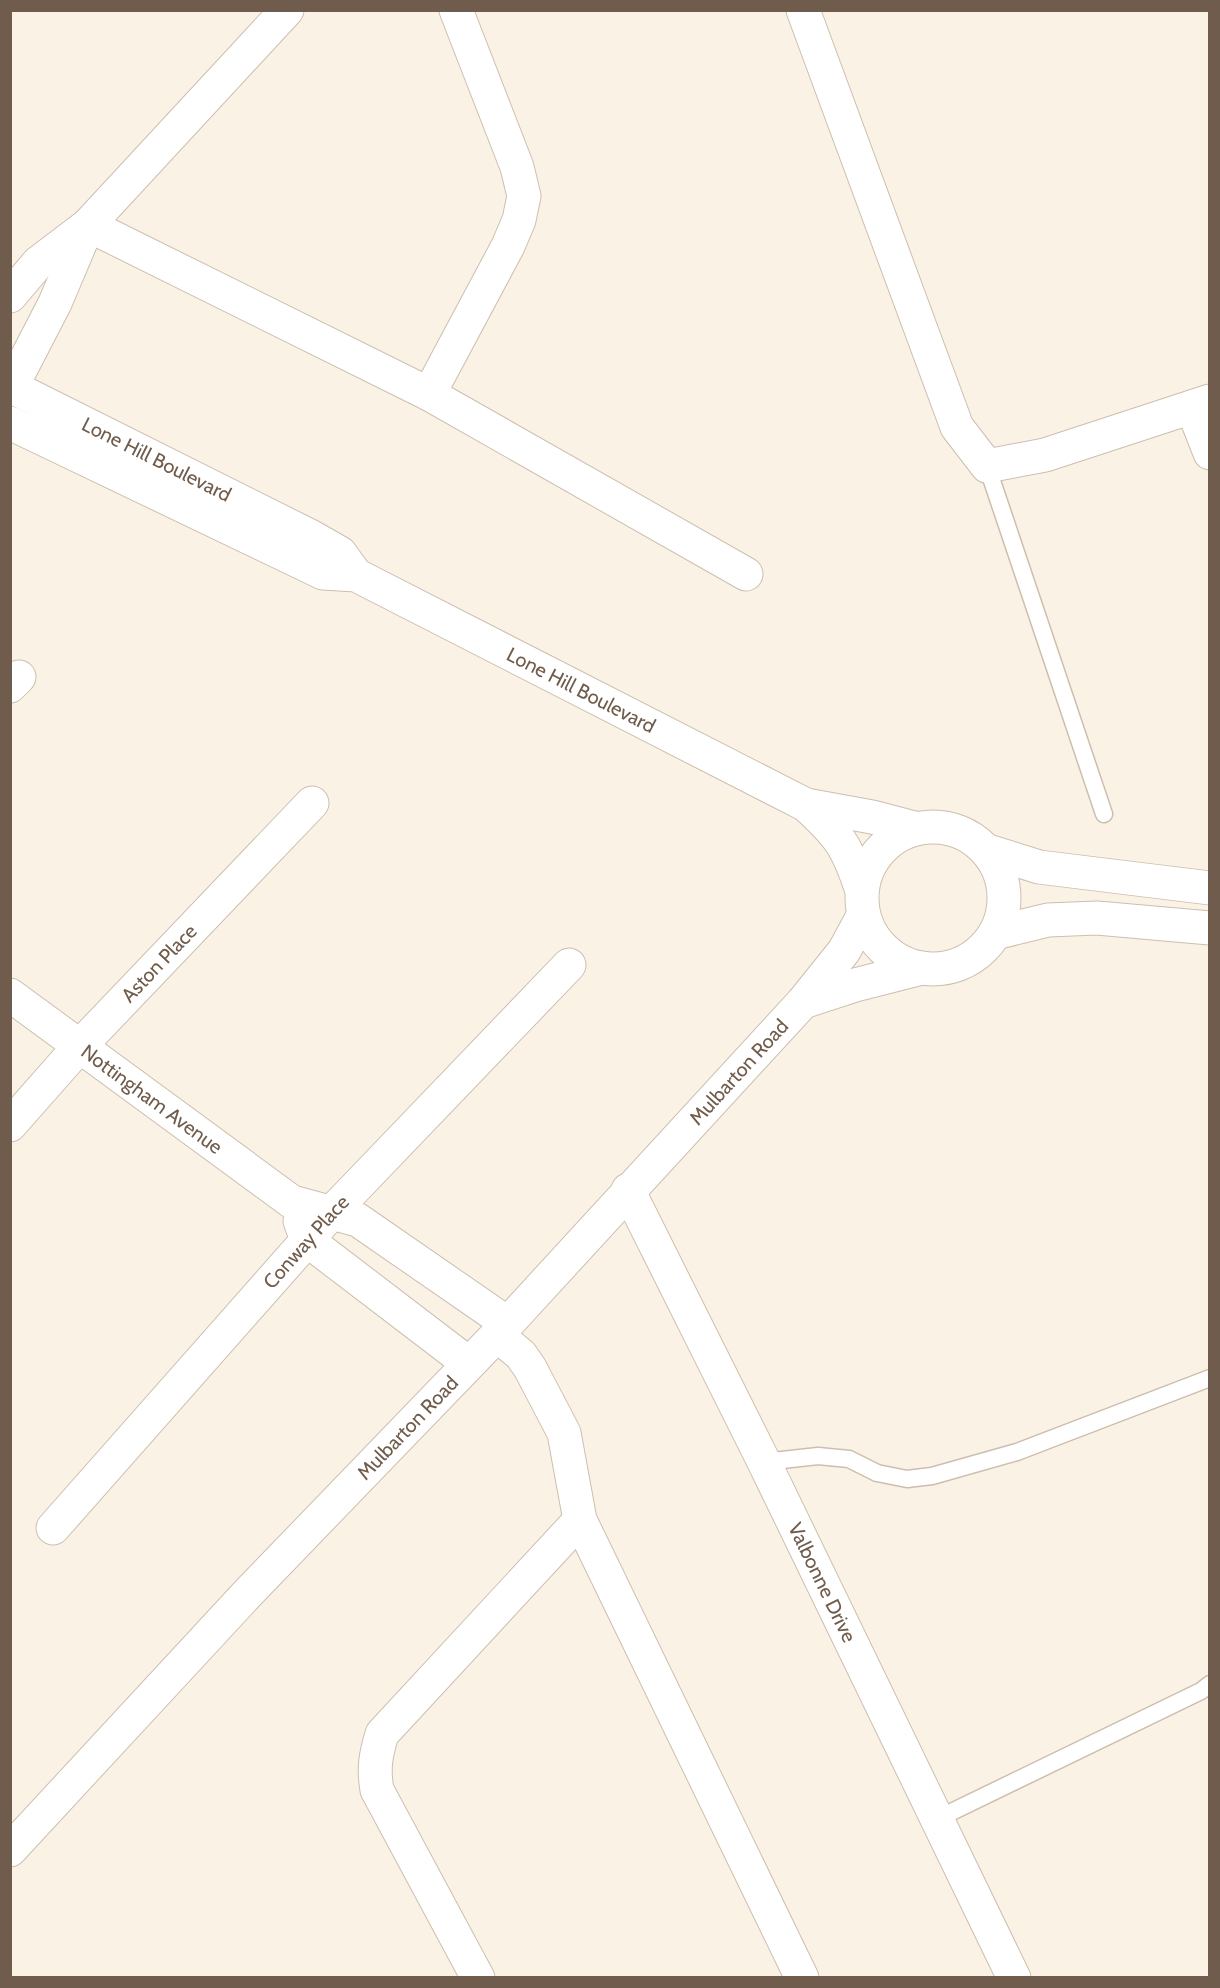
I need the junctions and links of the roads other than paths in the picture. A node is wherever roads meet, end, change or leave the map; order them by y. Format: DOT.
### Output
graph roads {
  1 [pos="287,10"];
  2 [pos="456,10"];
  3 [pos="803,10"];
  4 [pos="88,225"];
  5 [pos="10,296"];
  6 [pos="11,388"];
  7 [pos="429,394"];
  8 [pos="1201,404"];
  9 [pos="10,423"];
  10 [pos="1209,453"];
  11 [pos="987,466"];
  12 [pos="746,574"];
  13 [pos="356,575"];
  14 [pos="312,803"];
  15 [pos="806,805"];
  16 [pos="1104,814"];
  17 [pos="914,828"];
  18 [pos="988,851"];
  19 [pos="1209,888"];
  20 [pos="862,902"];
  21 [pos="1209,928"];
  22 [pos="995,933"];
  23 [pos="569,965"];
  24 [pos="922,968"];
  25 [pos="10,995"];
  26 [pos="803,1002"];
  27 [pos="78,1048"];
  28 [pos="10,1125"];
  29 [pos="628,1190"];
  30 [pos="292,1202"];
  31 [pos="333,1211"];
  32 [pos="308,1240"];
  33 [pos="502,1329"];
  34 [pos="468,1363"];
  35 [pos="1209,1378"];
  36 [pos="764,1462"];
  37 [pos="580,1520"];
  38 [pos="53,1528"];
  39 [pos="1209,1684"];
  40 [pos="937,1819"];
  41 [pos="10,1850"];
  42 [pos="478,1977"];
  43 [pos="802,1977"];
  44 [pos="1014,1977"];
  1 -- 4 [label="street"];
  2 -- 7 [label="street"];
  3 -- 11 [label="street"];
  4 -- 5 [label="street"];
  4 -- 6 [label="street"];
  4 -- 7 [label="street"];
  6 -- 13 [label="street, Lone Hill Boulevard"];
  7 -- 12 [label="street"];
  8 -- 10 [label="street"];
  8 -- 11 [label="street"];
  9 -- 13 [label="street, Lone Hill Boulevard"];
  11 -- 16 [label="lane"];
  13 -- 15 [label="street, Lone Hill Boulevard"];
  14 -- 27 [label="street, Aston Place"];
  15 -- 17 [label="street, Lone Hill Boulevard"];
  15 -- 20 [label="street, Lone Hill Boulevard"];
  17 -- 18 [label="street, Mulbarton Road"];
  17 -- 20 [label="street, Mulbarton Road"];
  18 -- 19 [label="street, Mulbarton Road"];
  18 -- 22 [label="street, Mulbarton Road"];
  20 -- 24 [label="street, Mulbarton Road"];
  20 -- 26 [label="street, Mulbarton Road"];
  21 -- 22 [label="street"];
  22 -- 24 [label="street, Mulbarton Road"];
  23 -- 31 [label="street, Conway Place"];
  24 -- 26 [label="street, Mulbarton Road"];
  25 -- 27 [label="street, Nottingham Avenue"];
  26 -- 29 [label="street, Mulbarton Road"];
  27 -- 28 [label="street, Aston Place"];
  27 -- 30 [label="street, Nottingham Avenue"];
  29 -- 33 [label="street, Mulbarton Road"];
  29 -- 36 [label="street, Valbonne Drive"];
  30 -- 31 [label="street, Nottingham Avenue"];
  30 -- 32 [label="street"];
  31 -- 32 [label="street, Conway Place"];
  31 -- 33 [label="street, Nottingham Avenue"];
  32 -- 34 [label="street"];
  32 -- 38 [label="street, Conway Place"];
  33 -- 34 [label="street, Mulbarton Road"];
  33 -- 37 [label="street, Nottingham Avenue"];
  34 -- 41 [label="street, Mulbarton Road"];
  35 -- 36 [label="lane"];
  36 -- 40 [label="street, Valbonne Drive"];
  37 -- 42 [label="street"];
  37 -- 43 [label="street, Nottingham Avenue"];
  39 -- 40 [label="lane"];
  40 -- 44 [label="street, Valbonne Drive"];
}
